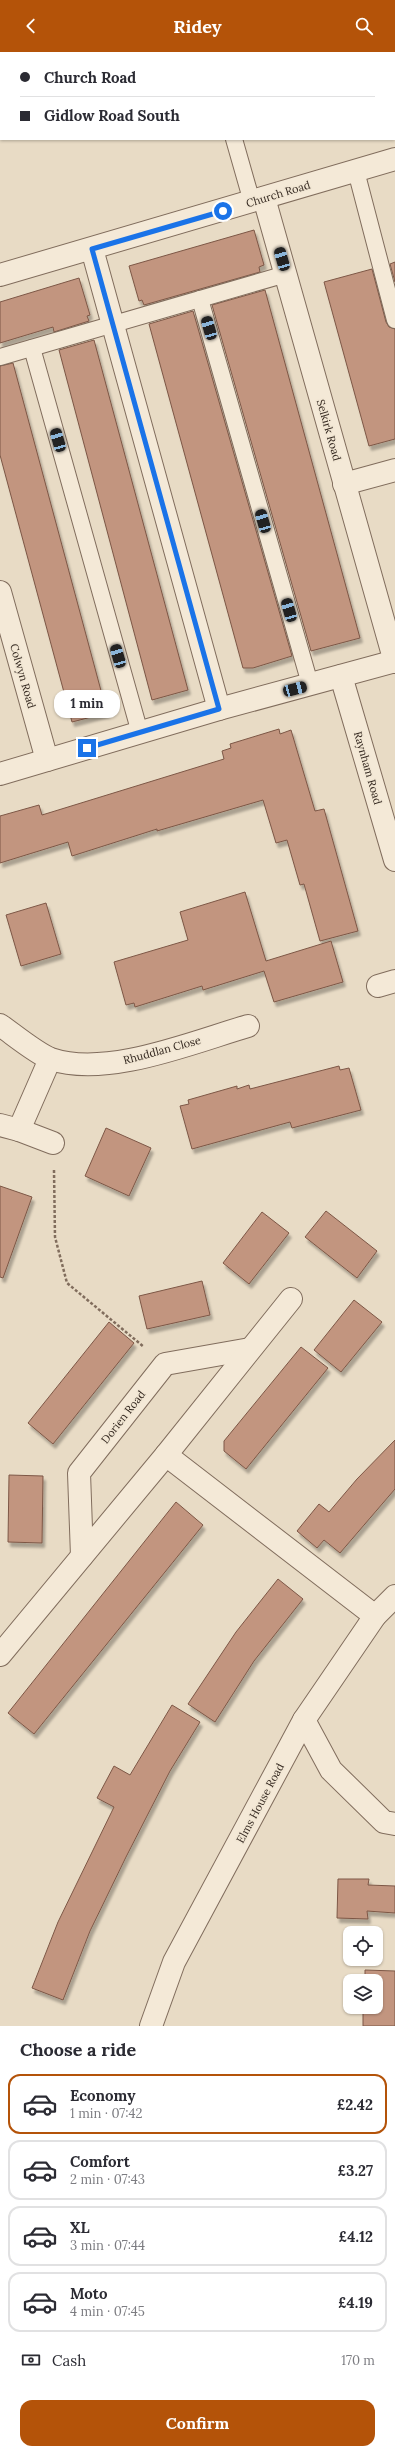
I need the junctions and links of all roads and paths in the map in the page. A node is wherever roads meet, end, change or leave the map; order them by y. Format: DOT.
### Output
graph roads {
  1 [pos="234,140"];
  2 [pos="395,159"];
  3 [pos="356,171"];
  4 [pos="258,200"];
  5 [pos="92,249"];
  6 [pos="286,274"];
  7 [pos="0,275"];
  8 [pos="200,299"];
  9 [pos="395,320"];
  10 [pos="113,324"];
  11 [pos="32,348"];
  12 [pos="0,357"];
  13 [pos="395,470"];
  14 [pos="344,484"];
  15 [pos="0,592"];
  16 [pos="395,662"];
  17 [pos="341,676"];
  18 [pos="310,684"];
  19 [pos="219,709"];
  20 [pos="140,733"];
  21 [pos="47,760"];
  22 [pos="0,774"];
  23 [pos="392,839"];
  24 [pos="395,860"];
  25 [pos="0,1025"];
  26 [pos="248,1026"];
  27 [pos="50,1059"];
  28 [pos="10,1128"];
  29 [pos="53,1143"];
  30 [pos="291,1299"];
  31 [pos="250,1349"];
  32 [pos="164,1364"];
  33 [pos="166,1455"];
  34 [pos="82,1556"];
  35 [pos="395,1596"];
  36 [pos="375,1616"];
  37 [pos="0,1655"];
  38 [pos="304,1720"];
  39 [pos="395,1824"];
  40 [pos="151,2026"];
  1 -- 4 [label="lane"];
  2 -- 3 [label="street, Church Road"];
  3 -- 4 [label="street, Church Road"];
  3 -- 9 [label="lane"];
  4 -- 5 [label="street, Church Road"];
  4 -- 6 [label="street, Selkirk Road"];
  5 -- 7 [label="street, Church Road"];
  5 -- 10 [label="street"];
  6 -- 8 [label="lane"];
  6 -- 14 [label="street, Selkirk Road"];
  8 -- 10 [label="lane"];
  8 -- 18 [label="lane"];
  10 -- 11 [label="lane"];
  10 -- 19 [label="street"];
  11 -- 12 [label="lane"];
  11 -- 20 [label="lane"];
  13 -- 14 [label="street"];
  14 -- 16 [label="street, Selkirk Road"];
  15 -- 21 [label="street, Colwyn Road"];
  16 -- 17 [label="street"];
  17 -- 18 [label="street"];
  17 -- 23 [label="street, Raynham Road"];
  18 -- 19 [label="street"];
  19 -- 20 [label="street"];
  20 -- 21 [label="street"];
  21 -- 22 [label="street"];
  23 -- 24 [label="street, Raynham Road"];
  25 -- 27 [label="street, Rhuddlan Close"];
  26 -- 27 [label="street, Rhuddlan Close"];
  27 -- 28 [label="street"];
  28 -- 29 [label="street"];
  29 -- 32 [label="path"];
  30 -- 31 [label="street"];
  31 -- 32 [label="street"];
  31 -- 33 [label="street"];
  32 -- 34 [label="street, Dorien Road"];
  33 -- 34 [label="street"];
  33 -- 36 [label="street"];
  34 -- 37 [label="street"];
  35 -- 36 [label="street, Elms House Road"];
  36 -- 38 [label="street, Elms House Road"];
  38 -- 39 [label="street"];
  38 -- 40 [label="street, Elms House Road"];
}
